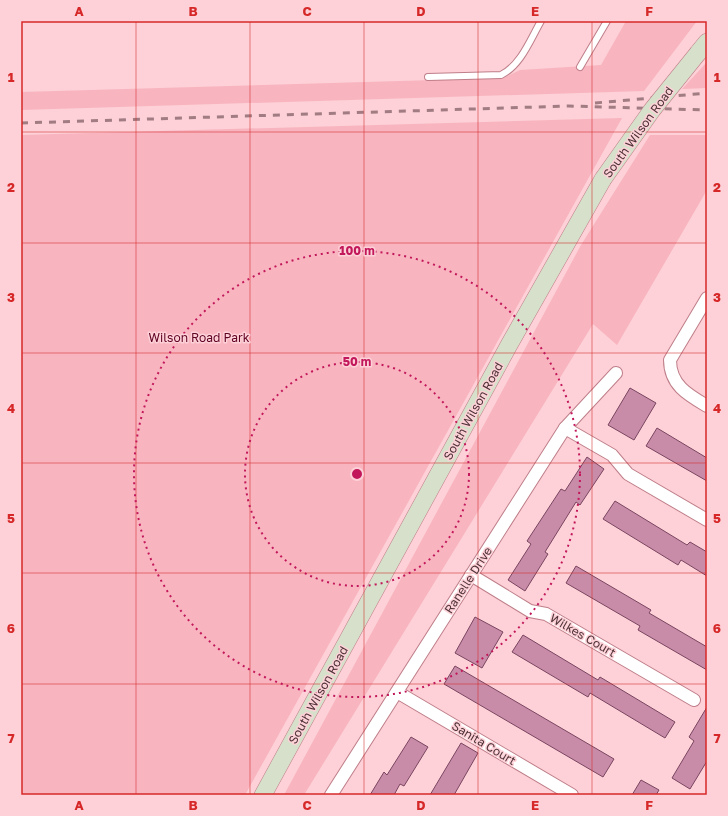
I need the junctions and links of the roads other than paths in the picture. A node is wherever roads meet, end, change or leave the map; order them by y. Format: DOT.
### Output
graph roads {
  1 [pos="541,21"];
  2 [pos="607,21"];
  3 [pos="702,47"];
  4 [pos="580,67"];
  5 [pos="428,78"];
  6 [pos="707,298"];
  7 [pos="616,372"];
  8 [pos="707,406"];
  9 [pos="565,428"];
  10 [pos="707,520"];
  11 [pos="471,575"];
  12 [pos="397,692"];
  13 [pos="694,700"];
  14 [pos="263,795"];
  15 [pos="331,795"];
  16 [pos="572,795"];
  1 -- 5 [label="lane"];
  2 -- 4 [label="lane"];
  3 -- 14 [label="main road, South Wilson Road, bridge"];
  6 -- 8 [label="street"];
  7 -- 9 [label="street, Ranelle Drive"];
  9 -- 10 [label="street"];
  9 -- 11 [label="street, Ranelle Drive"];
  11 -- 12 [label="street, Ranelle Drive"];
  11 -- 13 [label="street, Wilkes Court"];
  12 -- 15 [label="street, Ranelle Drive"];
  12 -- 16 [label="street, Sanita Court"];
}
